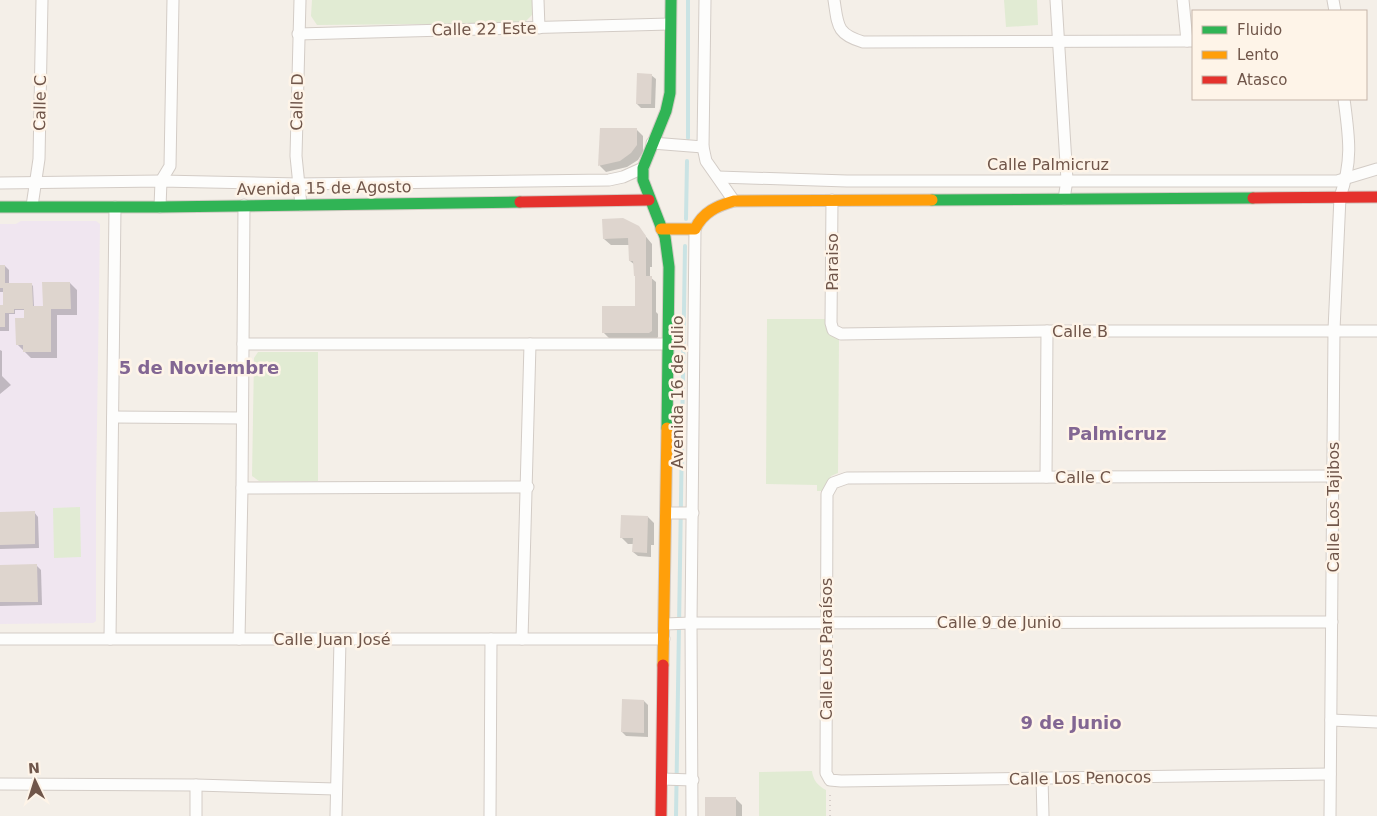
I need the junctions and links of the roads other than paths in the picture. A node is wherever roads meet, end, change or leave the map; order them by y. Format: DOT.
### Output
graph roads {
  1 [pos="42,0"];
  2 [pos="173,0"];
  3 [pos="300,0"];
  4 [pos="538,0"];
  5 [pos="670,0"];
  6 [pos="705,0"];
  7 [pos="834,0"];
  8 [pos="1056,0"];
  9 [pos="1183,0"];
  10 [pos="670,24"];
  11 [pos="539,28"];
  12 [pos="298,34"];
  13 [pos="1059,40"];
  14 [pos="1190,41"];
  15 [pos="1344,100"];
  16 [pos="652,143"];
  17 [pos="699,147"];
  18 [pos="643,168"];
  19 [pos="1377,169"];
  20 [pos="718,178"];
  21 [pos="1347,178"];
  22 [pos="1068,180"];
  23 [pos="37,181"];
  24 [pos="161,181"];
  25 [pos="0,183"];
  26 [pos="298,184"];
  27 [pos="1340,197"];
  28 [pos="1377,197"];
  29 [pos="1064,199"];
  30 [pos="649,200"];
  31 [pos="832,200"];
  32 [pos="734,201"];
  33 [pos="300,204"];
  34 [pos="244,205"];
  35 [pos="32,206"];
  36 [pos="0,207"];
  37 [pos="115,207"];
  38 [pos="160,207"];
  39 [pos="661,229"];
  40 [pos="693,229"];
  41 [pos="831,323"];
  42 [pos="1334,330"];
  43 [pos="1047,331"];
  44 [pos="1377,331"];
  45 [pos="243,344"];
  46 [pos="530,344"];
  47 [pos="668,344"];
  48 [pos="113,417"];
  49 [pos="242,418"];
  50 [pos="1333,476"];
  51 [pos="1046,477"];
  52 [pos="833,483"];
  53 [pos="528,487"];
  54 [pos="242,488"];
  55 [pos="670,513"];
  56 [pos="690,513"];
  57 [pos="1332,622"];
  58 [pos="688,623"];
  59 [pos="827,623"];
  60 [pos="668,624"];
  61 [pos="491,638"];
  62 [pos="0,639"];
  63 [pos="110,639"];
  64 [pos="238,639"];
  65 [pos="522,639"];
  66 [pos="664,639"];
  67 [pos="340,640"];
  68 [pos="1331,720"];
  69 [pos="1377,722"];
  70 [pos="1330,774"];
  71 [pos="1042,778"];
  72 [pos="677,779"];
  73 [pos="830,780"];
  74 [pos="0,784"];
  75 [pos="196,785"];
  76 [pos="336,789"];
  77 [pos="196,816"];
  78 [pos="336,816"];
  79 [pos="490,816"];
  80 [pos="661,816"];
  81 [pos="692,816"];
  82 [pos="1043,816"];
  83 [pos="1330,816"];
  1 -- 23 [label="street, Calle C"];
  2 -- 24 [label="street"];
  3 -- 12 [label="street, Calle D"];
  4 -- 11 [label="street"];
  5 -- 10 [label="street, Avenida 16 de Julio"];
  6 -- 17 [label="street"];
  7 -- 13 [label="street"];
  8 -- 13 [label="street"];
  9 -- 14 [label="street"];
  10 -- 11 [label="street, Calle 22 Este"];
  10 -- 16 [label="street, Avenida 16 de Julio"];
  11 -- 12 [label="street, Calle 22 Este"];
  12 -- 26 [label="street, Calle D"];
  13 -- 14 [label="street"];
  13 -- 22 [label="street"];
  15 -- 21 [label="street, Calle Los Tajibos"];
  16 -- 17 [label="street"];
  16 -- 18 [label="street, Avenida 16 de Julio"];
  17 -- 20 [label="street"];
  18 -- 26 [label="street, Avenida 15 de Agosto"];
  18 -- 30 [label="street, Avenida 16 de Julio"];
  19 -- 21 [label="street, Calle Palmicruz"];
  20 -- 22 [label="street, Calle Palmicruz"];
  20 -- 32 [label="street"];
  21 -- 22 [label="street, Calle Palmicruz"];
  21 -- 27 [label="street, Calle Los Tajibos"];
  22 -- 29 [label="street"];
  23 -- 24 [label="street, Avenida 15 de Agosto"];
  23 -- 25 [label="street, Avenida 15 de Agosto"];
  23 -- 35 [label="street, Calle C"];
  24 -- 26 [label="street, Avenida 15 de Agosto"];
  24 -- 38 [label="street"];
  26 -- 33 [label="street, Calle D"];
  27 -- 28 [label="street"];
  27 -- 29 [label="street"];
  27 -- 42 [label="street, Calle Los Tajibos"];
  29 -- 31 [label="street"];
  30 -- 33 [label="street, Avenida 15 de Agosto"];
  30 -- 39 [label="street, Avenida 16 de Julio"];
  31 -- 32 [label="street"];
  31 -- 41 [label="street, Paraiso"];
  32 -- 40 [label="street"];
  33 -- 34 [label="street, Avenida 15 de Agosto"];
  34 -- 38 [label="street, Avenida 15 de Agosto"];
  34 -- 45 [label="street"];
  35 -- 36 [label="street, Avenida 15 de Agosto"];
  35 -- 37 [label="street, Avenida 15 de Agosto"];
  37 -- 38 [label="street, Avenida 15 de Agosto"];
  37 -- 48 [label="street"];
  39 -- 40 [label="street"];
  39 -- 47 [label="street, Avenida 16 de Julio"];
  40 -- 56 [label="street, Avenida 16 de Julio"];
  41 -- 43 [label="street, Calle B"];
  42 -- 43 [label="street, Calle B"];
  42 -- 44 [label="street, Calle B"];
  42 -- 50 [label="street, Calle Los Tajibos"];
  43 -- 51 [label="street"];
  45 -- 46 [label="street"];
  45 -- 49 [label="street"];
  46 -- 47 [label="street"];
  46 -- 53 [label="street"];
  47 -- 55 [label="street, Avenida 16 de Julio"];
  48 -- 49 [label="street"];
  48 -- 63 [label="street"];
  49 -- 54 [label="street"];
  50 -- 51 [label="street, Calle C"];
  50 -- 57 [label="street, Calle Los Tajibos"];
  51 -- 52 [label="street, Calle C"];
  52 -- 59 [label="street, Calle Los Paraísos"];
  53 -- 54 [label="street"];
  53 -- 65 [label="street"];
  54 -- 64 [label="street"];
  55 -- 56 [label="street"];
  55 -- 60 [label="street, Avenida 16 de Julio"];
  56 -- 58 [label="street, Avenida 16 de Julio"];
  57 -- 59 [label="street, Calle 9 de Junio"];
  57 -- 68 [label="street, Calle Los Tajibos"];
  58 -- 59 [label="street, Calle 9 de Junio"];
  58 -- 60 [label="street, Calle 9 de Junio"];
  58 -- 72 [label="street, Avenida 16 de Julio"];
  59 -- 73 [label="street, Calle Los Paraísos"];
  60 -- 66 [label="street, Avenida 16 de Julio"];
  61 -- 65 [label="street, Calle Juan José"];
  61 -- 67 [label="street, Calle Juan José"];
  61 -- 79 [label="street"];
  62 -- 63 [label="street, Calle Juan José"];
  63 -- 64 [label="street, Calle Juan José"];
  64 -- 67 [label="street, Calle Juan José"];
  65 -- 66 [label="street, Calle Juan José"];
  66 -- 72 [label="street, Avenida 16 de Julio"];
  67 -- 76 [label="street"];
  68 -- 69 [label="street"];
  68 -- 70 [label="street, Calle Los Tajibos"];
  70 -- 71 [label="street, Calle Los Penocos"];
  70 -- 83 [label="street, Calle Los Tajibos"];
  71 -- 73 [label="street, Calle Los Penocos"];
  71 -- 82 [label="street"];
  72 -- 80 [label="street, Avenida 16 de Julio"];
  72 -- 81 [label="street, Avenida 16 de Julio"];
  74 -- 75 [label="street"];
  75 -- 76 [label="street"];
  75 -- 77 [label="street"];
  76 -- 78 [label="street"];
}
